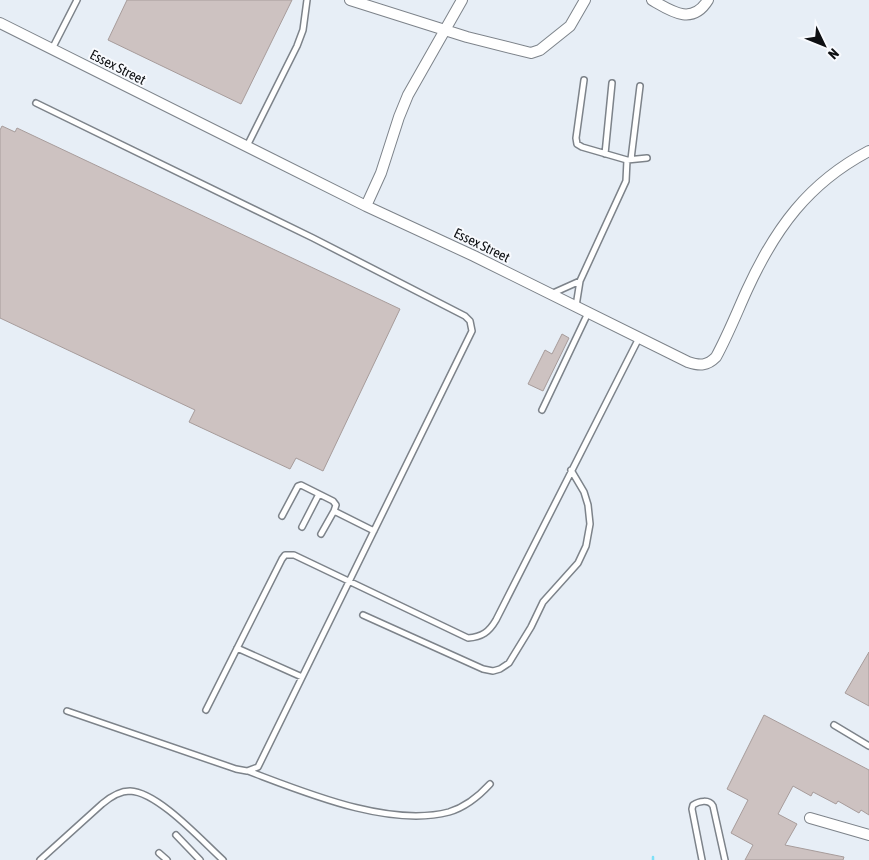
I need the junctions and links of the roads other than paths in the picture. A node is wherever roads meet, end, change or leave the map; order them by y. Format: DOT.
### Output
graph roads {
  1 [pos="77,0"];
  2 [pos="307,0"];
  3 [pos="350,0"];
  4 [pos="462,0"];
  5 [pos="585,0"];
  6 [pos="652,0"];
  7 [pos="708,0"];
  8 [pos="0,23"];
  9 [pos="446,31"];
  10 [pos="52,49"];
  11 [pos="584,80"];
  12 [pos="612,83"];
  13 [pos="640,86"];
  14 [pos="36,102"];
  15 [pos="246,147"];
  16 [pos="869,151"];
  17 [pos="605,154"];
  18 [pos="647,158"];
  19 [pos="629,159"];
  20 [pos="366,206"];
  21 [pos="580,281"];
  22 [pos="551,294"];
  23 [pos="576,307"];
  24 [pos="588,313"];
  25 [pos="638,338"];
  26 [pos="542,410"];
  27 [pos="571,470"];
  28 [pos="319,494"];
  29 [pos="334,511"];
  30 [pos="282,516"];
  31 [pos="302,527"];
  32 [pos="374,532"];
  33 [pos="321,534"];
  34 [pos="350,581"];
  35 [pos="363,615"];
  36 [pos="237,648"];
  37 [pos="302,677"];
  38 [pos="206,710"];
  39 [pos="68,711"];
  40 [pos="834,724"];
  41 [pos="869,746"];
  42 [pos="247,771"];
  43 [pos="490,784"];
  44 [pos="810,818"];
  45 [pos="176,835"];
  46 [pos="869,835"];
  47 [pos="159,853"];
  48 [pos="40,860"];
  49 [pos="167,860"];
  50 [pos="200,860"];
  51 [pos="223,860"];
  52 [pos="702,860"];
  53 [pos="725,860"];
  1 -- 10 [label="lane"];
  2 -- 15 [label="lane"];
  3 -- 9 [label="street"];
  4 -- 9 [label="street"];
  5 -- 9 [label="street"];
  6 -- 7 [label="street"];
  8 -- 10 [label="street, Essex Street"];
  9 -- 20 [label="street"];
  10 -- 15 [label="street, Essex Street"];
  11 -- 17 [label="lane"];
  12 -- 17 [label="lane"];
  13 -- 19 [label="lane"];
  14 -- 32 [label="lane"];
  15 -- 20 [label="street, Essex Street"];
  16 -- 25 [label="street, Essex Street"];
  17 -- 19 [label="lane"];
  18 -- 19 [label="lane"];
  19 -- 21 [label="lane"];
  20 -- 22 [label="street, Essex Street"];
  21 -- 22 [label="lane"];
  21 -- 23 [label="lane"];
  22 -- 23 [label="street, Essex Street"];
  23 -- 24 [label="street, Essex Street"];
  24 -- 25 [label="street, Essex Street"];
  24 -- 26 [label="lane"];
  25 -- 27 [label="lane"];
  27 -- 34 [label="lane"];
  27 -- 35 [label="lane"];
  28 -- 29 [label="lane"];
  28 -- 30 [label="lane"];
  28 -- 31 [label="lane"];
  29 -- 32 [label="lane"];
  29 -- 33 [label="lane"];
  32 -- 34 [label="lane"];
  34 -- 36 [label="lane"];
  34 -- 37 [label="lane"];
  36 -- 37 [label="lane"];
  36 -- 38 [label="lane"];
  37 -- 42 [label="lane"];
  39 -- 42 [label="lane"];
  40 -- 41 [label="lane"];
  42 -- 43 [label="lane"];
  44 -- 46 [label="street"];
  45 -- 50 [label="lane"];
  47 -- 49 [label="lane"];
  48 -- 51 [label="lane"];
  52 -- 53 [label="lane"];
}
